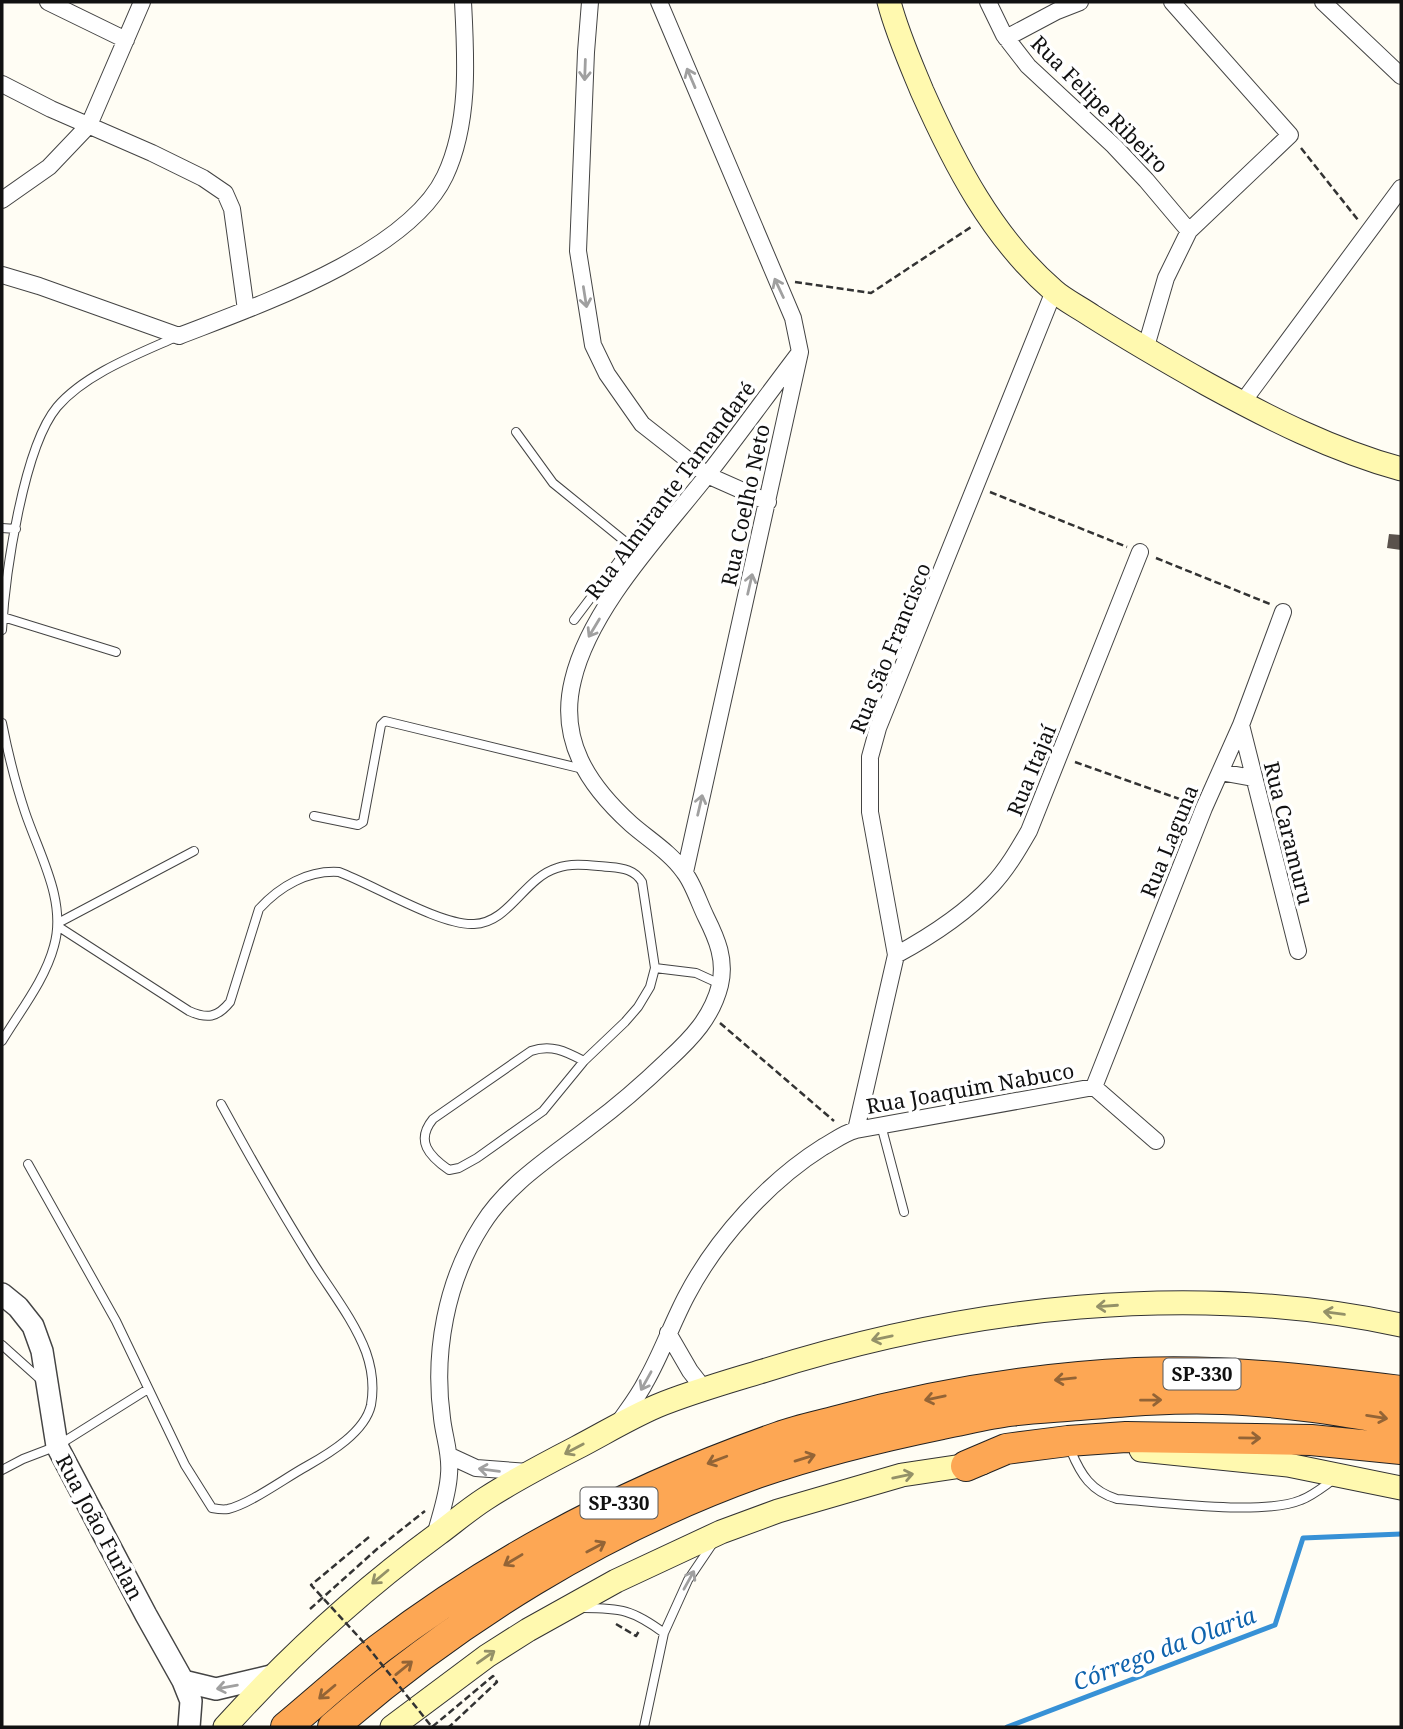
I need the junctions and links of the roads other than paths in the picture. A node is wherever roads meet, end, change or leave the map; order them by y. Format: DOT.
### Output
graph roads {
  1 [pos="48,2"];
  2 [pos="142,2"];
  3 [pos="463,2"];
  4 [pos="590,2"];
  5 [pos="659,2"];
  6 [pos="889,2"];
  7 [pos="988,2"];
  8 [pos="1080,2"];
  9 [pos="1172,2"];
  10 [pos="1323,2"];
  11 [pos="1006,38"];
  12 [pos="126,40"];
  13 [pos="1401,76"];
  14 [pos="2,84"];
  15 [pos="89,125"];
  16 [pos="1399,198"];
  17 [pos="2,200"];
  18 [pos="1189,231"];
  19 [pos="2,275"];
  20 [pos="1054,291"];
  21 [pos="246,310"];
  22 [pos="179,336"];
  23 [pos="1146,350"];
  24 [pos="800,352"];
  25 [pos="1242,403"];
  26 [pos="516,432"];
  27 [pos="1401,469"];
  28 [pos="707,475"];
  29 [pos="768,502"];
  30 [pos="2,528"];
  31 [pos="16,529"];
  32 [pos="1140,552"];
  33 [pos="643,556"];
  34 [pos="1283,612"];
  35 [pos="2,617"];
  36 [pos="574,620"];
  37 [pos="2,630"];
  38 [pos="116,652"];
  39 [pos="2,723"];
  40 [pos="1241,725"];
  41 [pos="583,769"];
  42 [pos="1220,772"];
  43 [pos="1253,778"];
  44 [pos="314,816"];
  45 [pos="194,851"];
  46 [pos="685,872"];
  47 [pos="58,925"];
  48 [pos="1298,951"];
  49 [pos="896,955"];
  50 [pos="655,968"];
  51 [pos="720,984"];
  52 [pos="2,1041"];
  53 [pos="584,1061"];
  54 [pos="1094,1087"];
  55 [pos="221,1104"];
  56 [pos="881,1125"];
  57 [pos="852,1131"];
  58 [pos="1156,1141"];
  59 [pos="28,1164"];
  60 [pos="904,1212"];
  61 [pos="2,1294"];
  62 [pos="1401,1325"];
  63 [pos="668,1333"];
  64 [pos="2,1345"];
  65 [pos="48,1386"];
  66 [pos="704,1389"];
  67 [pos="148,1390"];
  68 [pos="1401,1391"];
  69 [pos="1401,1421"];
  70 [pos="616,1426"];
  71 [pos="57,1446"];
  72 [pos="1401,1449"];
  73 [pos="1071,1451"];
  74 [pos="450,1456"];
  75 [pos="966,1466"];
  76 [pos="2,1470"];
  77 [pos="531,1472"];
  78 [pos="1341,1474"];
  79 [pos="1401,1488"];
  80 [pos="721,1532"];
  81 [pos="435,1536"];
  82 [pos="566,1608"];
  83 [pos="664,1633"];
  84 [pos="271,1676"];
  85 [pos="183,1681"];
  86 [pos="189,1727"];
  87 [pos="225,1727"];
  88 [pos="286,1727"];
  89 [pos="333,1727"];
  90 [pos="392,1727"];
  91 [pos="644,1727"];
  1 -- 12 [label="street"];
  2 -- 12 [label="street"];
  3 -- 21 [label="street"];
  4 -- 28 [label="street, one-way"];
  24 -- 5 [label="street, Rua Coelho Neto, one-way"];
  6 -- 20 [label="main road"];
  7 -- 11 [label="street, Rua Felipe Ribeiro"];
  8 -- 11 [label="street"];
  9 -- 18 [label="street"];
  10 -- 13 [label="street"];
  11 -- 18 [label="street, Rua Felipe Ribeiro"];
  12 -- 15 [label="street"];
  14 -- 15 [label="street"];
  15 -- 17 [label="street"];
  15 -- 21 [label="street"];
  16 -- 25 [label="street"];
  18 -- 23 [label="street"];
  19 -- 22 [label="street"];
  20 -- 23 [label="main road"];
  20 -- 49 [label="street, Rua São Francisco"];
  21 -- 22 [label="street"];
  22 -- 31 [label="lane"];
  23 -- 25 [label="main road"];
  24 -- 28 [label="street, Rua Almirante Tamandaré"];
  24 -- 29 [label="street, Rua Coelho Neto"];
  25 -- 27 [label="main road"];
  26 -- 33 [label="lane"];
  28 -- 29 [label="street"];
  28 -- 33 [label="street, Rua Almirante Tamandaré"];
  46 -- 29 [label="street, Rua Coelho Neto, one-way"];
  30 -- 31 [label="lane"];
  31 -- 35 [label="lane"];
  32 -- 49 [label="street, Rua Itajaí"];
  33 -- 36 [label="lane"];
  33 -- 41 [label="street, Rua Almirante Tamandaré, one-way"];
  34 -- 40 [label="street, Rua Laguna"];
  35 -- 37 [label="lane"];
  35 -- 38 [label="lane"];
  39 -- 47 [label="lane"];
  40 -- 42 [label="street, Rua Laguna"];
  40 -- 43 [label="street, Rua Caramuru"];
  41 -- 44 [label="lane"];
  41 -- 46 [label="street, Rua Almirante Tamandaré"];
  42 -- 43 [label="street"];
  42 -- 54 [label="street, Rua Laguna"];
  43 -- 48 [label="street, Rua Caramuru"];
  45 -- 47 [label="lane"];
  46 -- 51 [label="street, Rua Almirante Tamandaré"];
  47 -- 50 [label="lane"];
  47 -- 52 [label="lane"];
  49 -- 57 [label="street, Rua São Francisco"];
  50 -- 51 [label="lane"];
  50 -- 53 [label="lane"];
  51 -- 74 [label="street, Rua Almirante Tamandaré"];
  53 -- 53 [label="lane"];
  54 -- 56 [label="street, Rua Joaquim Nabuco"];
  54 -- 58 [label="street, Rua Joaquim Nabuco"];
  55 -- 67 [label="lane"];
  56 -- 57 [label="street, Rua Joaquim Nabuco"];
  56 -- 60 [label="lane"];
  57 -- 63 [label="street"];
  59 -- 67 [label="lane"];
  61 -- 65 [label="street, Rua João Furlan"];
  62 -- 66 [label="main road, one-way"];
  63 -- 66 [label="street"];
  63 -- 70 [label="street, one-way"];
  64 -- 65 [label="lane"];
  65 -- 71 [label="street, Rua João Furlan"];
  66 -- 70 [label="main road"];
  67 -- 71 [label="lane"];
  68 -- 88 [label="highway, SP-330, one-way"];
  89 -- 69 [label="highway, SP-330, one-way"];
  70 -- 77 [label="main road, one-way"];
  71 -- 76 [label="lane"];
  71 -- 85 [label="street, Rua João Furlan"];
  75 -- 72 [label="highway, one-way"];
  73 -- 75 [label="main road"];
  73 -- 78 [label="main road"];
  73 -- 78 [label="lane"];
  77 -- 74 [label="street, one-way"];
  74 -- 81 [label="street, Rua Almirante Tamandaré"];
  80 -- 75 [label="main road, one-way"];
  77 -- 81 [label="main road"];
  78 -- 79 [label="main road"];
  80 -- 82 [label="main road"];
  83 -- 80 [label="lane, one-way"];
  81 -- 84 [label="main road, one-way"];
  82 -- 83 [label="lane"];
  90 -- 82 [label="main road, one-way"];
  83 -- 91 [label="lane"];
  84 -- 85 [label="street, one-way"];
  84 -- 87 [label="main road"];
  85 -- 86 [label="street, Rua João Furlan"];
}
